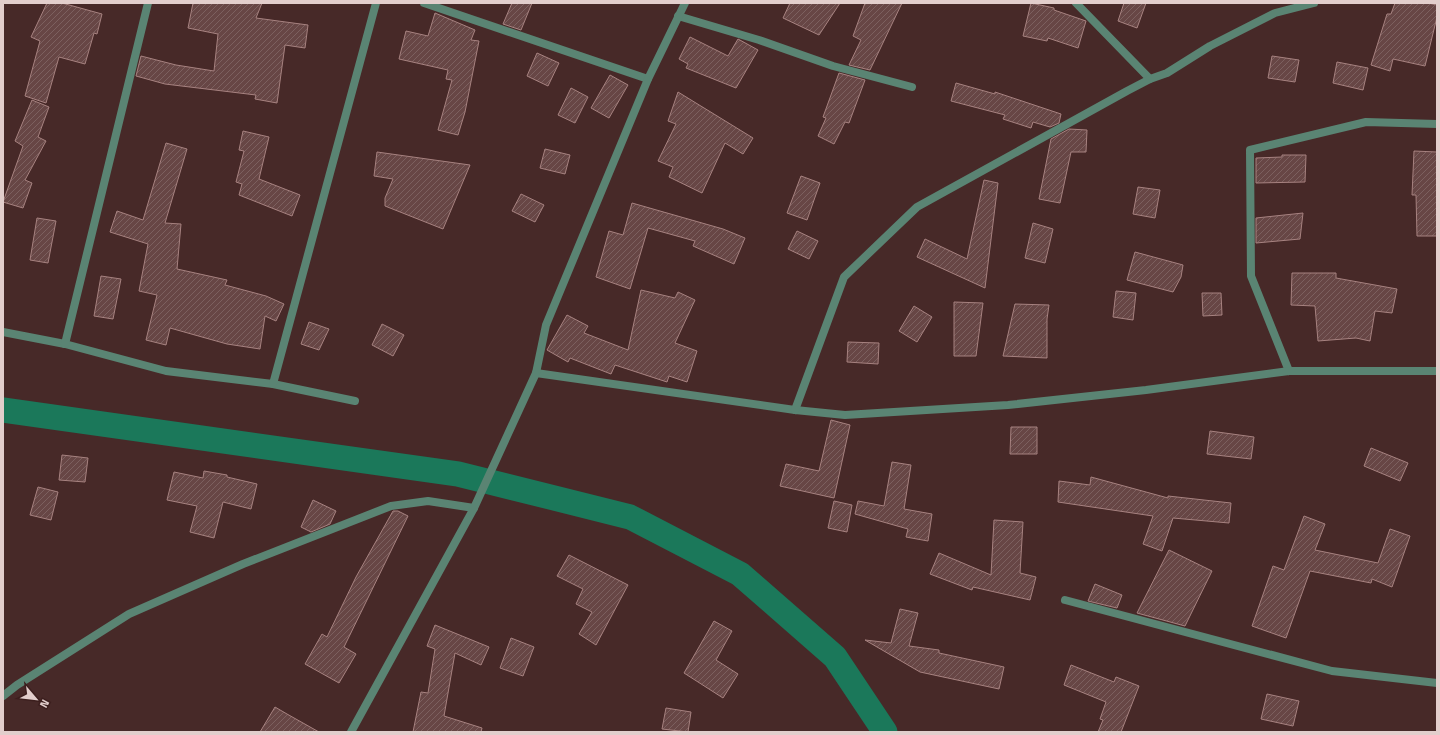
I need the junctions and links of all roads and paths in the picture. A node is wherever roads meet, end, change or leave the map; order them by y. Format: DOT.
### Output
graph roads {
  1 [pos="148,3"];
  2 [pos="376,3"];
  3 [pos="424,3"];
  4 [pos="685,3"];
  5 [pos="1076,3"];
  6 [pos="1314,3"];
  7 [pos="678,16"];
  8 [pos="648,79"];
  9 [pos="1150,79"];
  10 [pos="912,87"];
  11 [pos="1437,124"];
  12 [pos="3,332"];
  13 [pos="65,344"];
  14 [pos="1288,370"];
  15 [pos="1437,371"];
  16 [pos="536,373"];
  17 [pos="273,384"];
  18 [pos="355,402"];
  19 [pos="795,410"];
  20 [pos="474,508"];
  21 [pos="1065,600"];
  22 [pos="1437,683"];
  23 [pos="3,696"];
  24 [pos="351,732"];
  1 -- 13 [label="street"];
  2 -- 17 [label="street"];
  3 -- 8 [label="street"];
  4 -- 7 [label="street"];
  5 -- 9 [label="street"];
  6 -- 9 [label="street"];
  7 -- 8 [label="street"];
  7 -- 10 [label="street"];
  8 -- 16 [label="street"];
  9 -- 19 [label="street"];
  11 -- 14 [label="street"];
  12 -- 13 [label="street"];
  13 -- 17 [label="street"];
  14 -- 15 [label="street"];
  14 -- 19 [label="street"];
  16 -- 19 [label="street"];
  16 -- 20 [label="street"];
  17 -- 18 [label="street"];
  20 -- 23 [label="street"];
  20 -- 24 [label="street"];
  21 -- 22 [label="street"];
}
